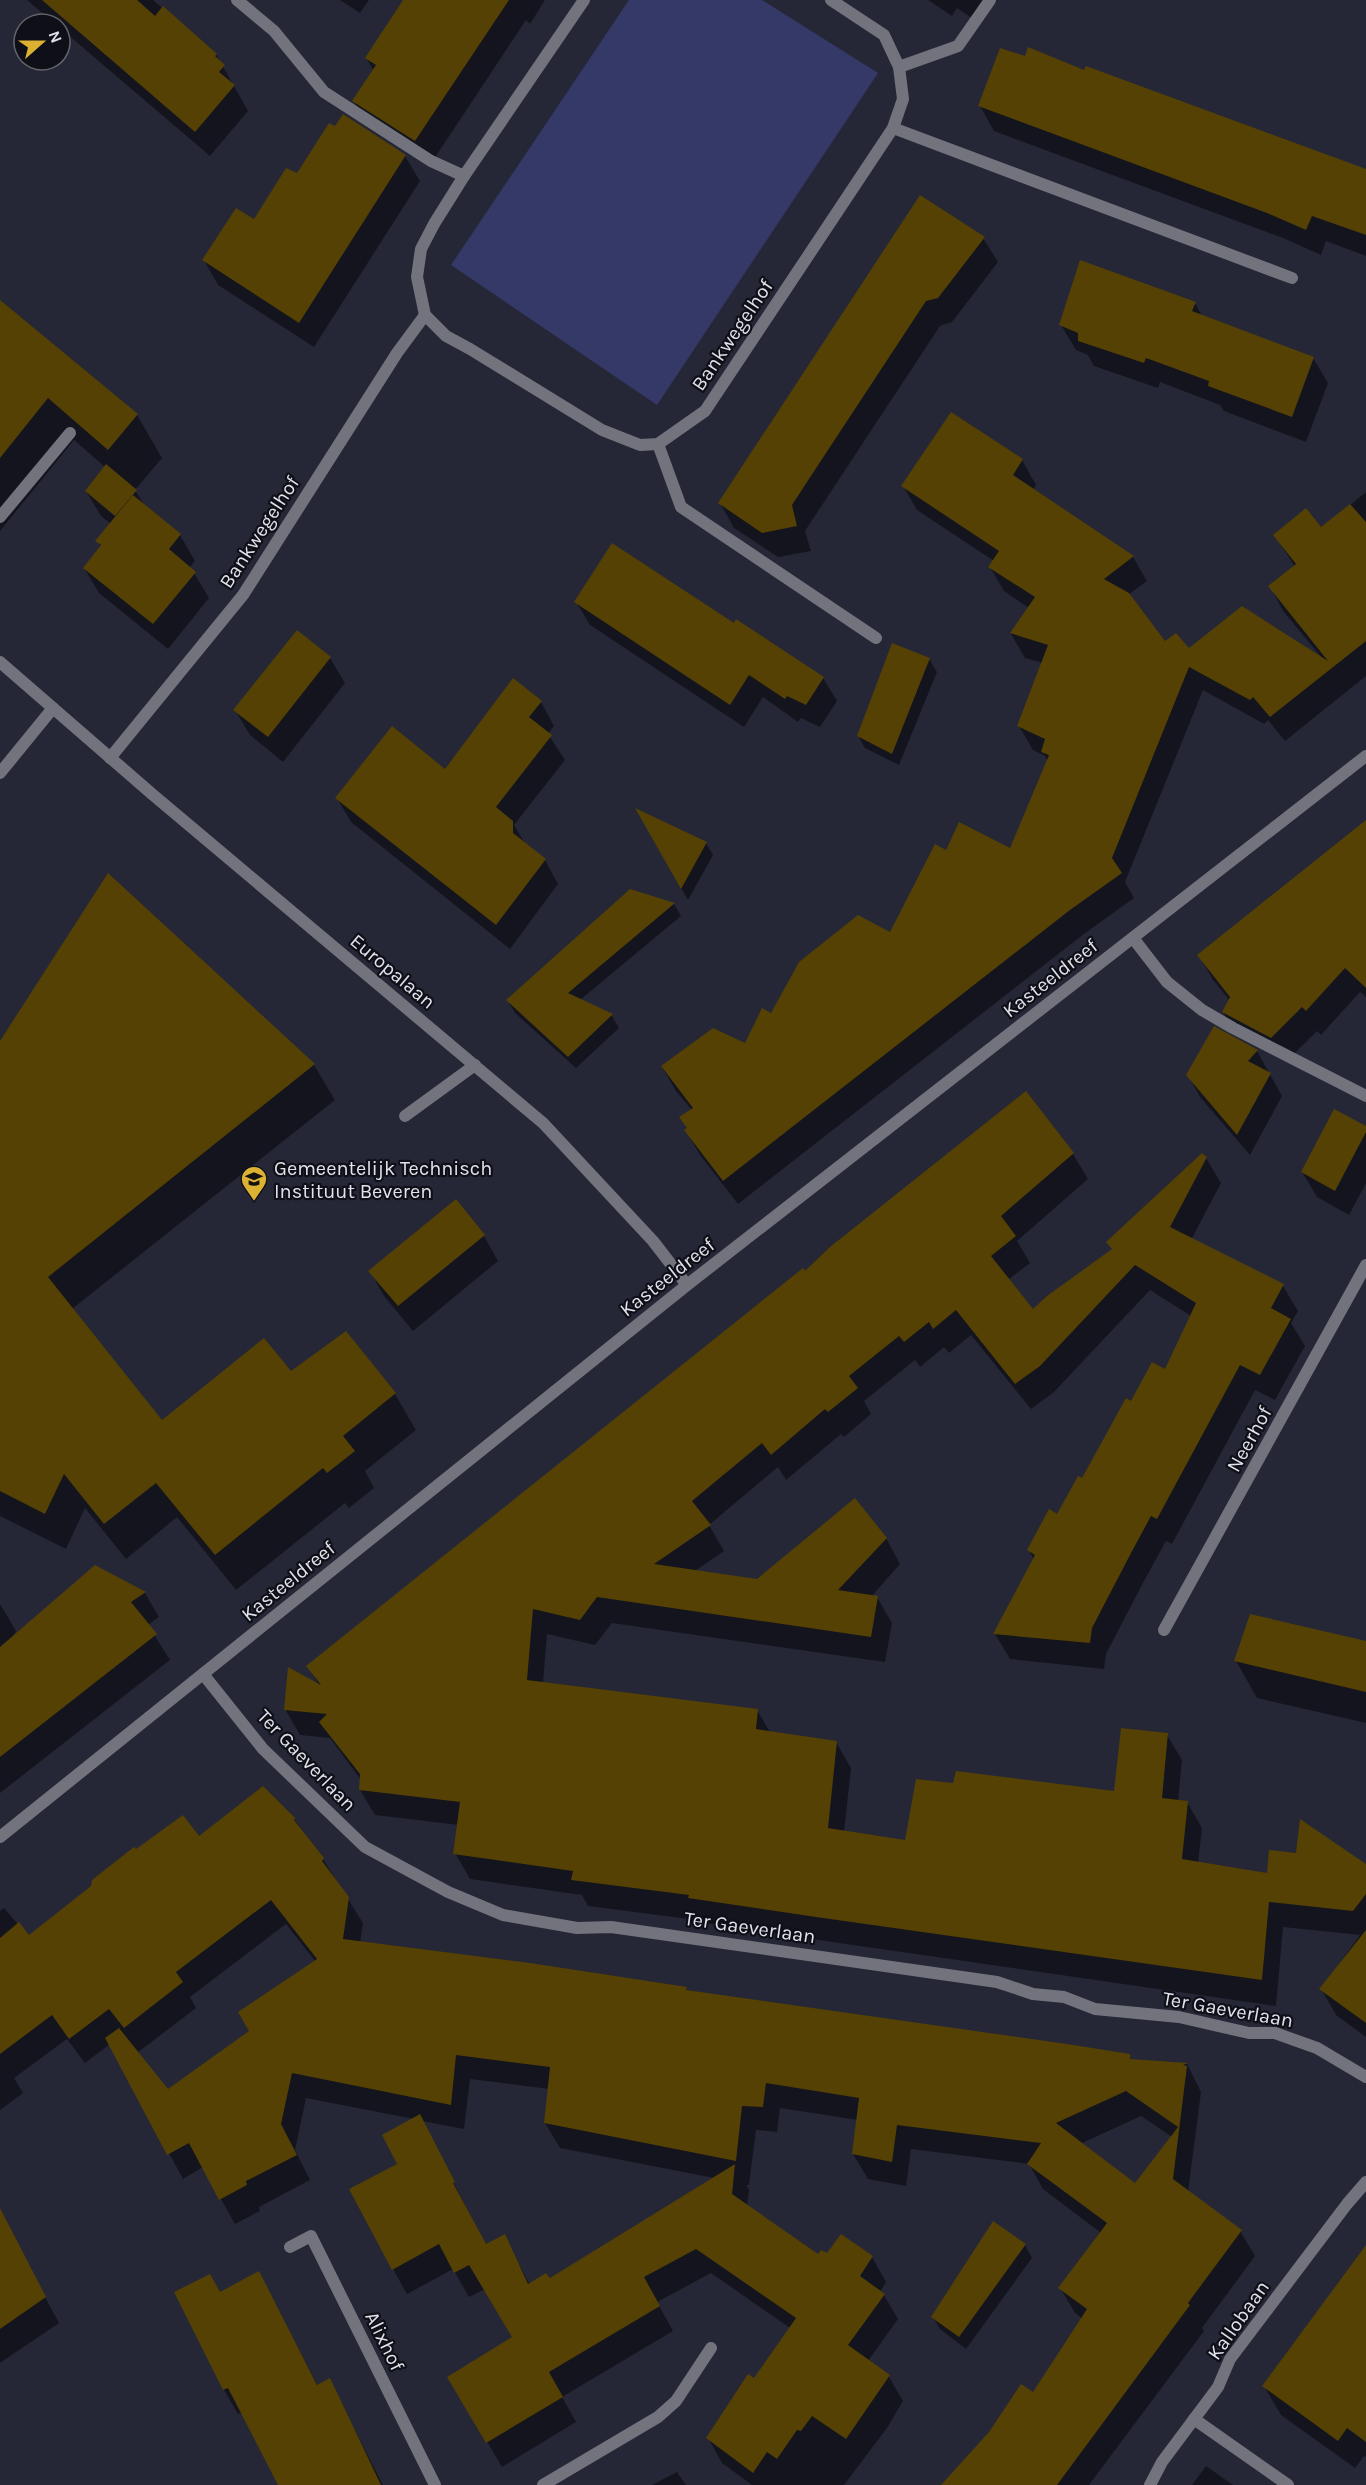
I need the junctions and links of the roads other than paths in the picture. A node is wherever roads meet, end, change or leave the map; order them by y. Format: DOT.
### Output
graph roads {
  1 [pos="237,0"];
  2 [pos="584,0"];
  3 [pos="831,0"];
  4 [pos="990,0"];
  5 [pos="899,68"];
  6 [pos="893,128"];
  7 [pos="464,176"];
  8 [pos="1292,279"];
  9 [pos="425,315"];
  10 [pos="70,433"];
  11 [pos="658,444"];
  12 [pos="0,517"];
  13 [pos="876,638"];
  14 [pos="0,662"];
  15 [pos="53,708"];
  16 [pos="1366,756"];
  17 [pos="110,758"];
  18 [pos="0,773"];
  19 [pos="1133,938"];
  20 [pos="475,1065"];
  21 [pos="1366,1096"];
  22 [pos="405,1116"];
  23 [pos="1366,1265"];
  24 [pos="687,1285"];
  25 [pos="1164,1630"];
  26 [pos="203,1674"];
  27 [pos="0,1837"];
  28 [pos="1366,2077"];
  29 [pos="1366,2182"];
  30 [pos="290,2247"];
  31 [pos="711,2348"];
  32 [pos="1194,2419"];
  33 [pos="435,2485"];
  34 [pos="543,2485"];
  35 [pos="1150,2485"];
  36 [pos="1288,2485"];
  1 -- 7 [label="street"];
  2 -- 7 [label="street"];
  3 -- 5 [label="street, Bankwegelhof"];
  4 -- 5 [label="street"];
  5 -- 6 [label="street, Bankwegelhof"];
  6 -- 8 [label="street"];
  6 -- 11 [label="street, Bankwegelhof"];
  7 -- 9 [label="street"];
  9 -- 11 [label="street"];
  9 -- 17 [label="street, Bankwegelhof"];
  10 -- 12 [label="street"];
  11 -- 13 [label="street"];
  14 -- 15 [label="street, Europalaan"];
  15 -- 17 [label="street, Europalaan"];
  15 -- 18 [label="street"];
  16 -- 19 [label="street, Kasteeldreef"];
  17 -- 20 [label="street, Europalaan"];
  19 -- 21 [label="street"];
  19 -- 24 [label="street, Kasteeldreef"];
  20 -- 22 [label="street"];
  20 -- 24 [label="street, Europalaan"];
  23 -- 25 [label="street, Neerhof"];
  24 -- 26 [label="street, Kasteeldreef"];
  26 -- 27 [label="street, Kasteeldreef"];
  26 -- 28 [label="street, Ter Gaeverlaan"];
  29 -- 32 [label="street, Kallobaan"];
  30 -- 33 [label="street, Alixhof"];
  31 -- 34 [label="street"];
  32 -- 35 [label="street, Kallobaan"];
  32 -- 36 [label="street"];
}
